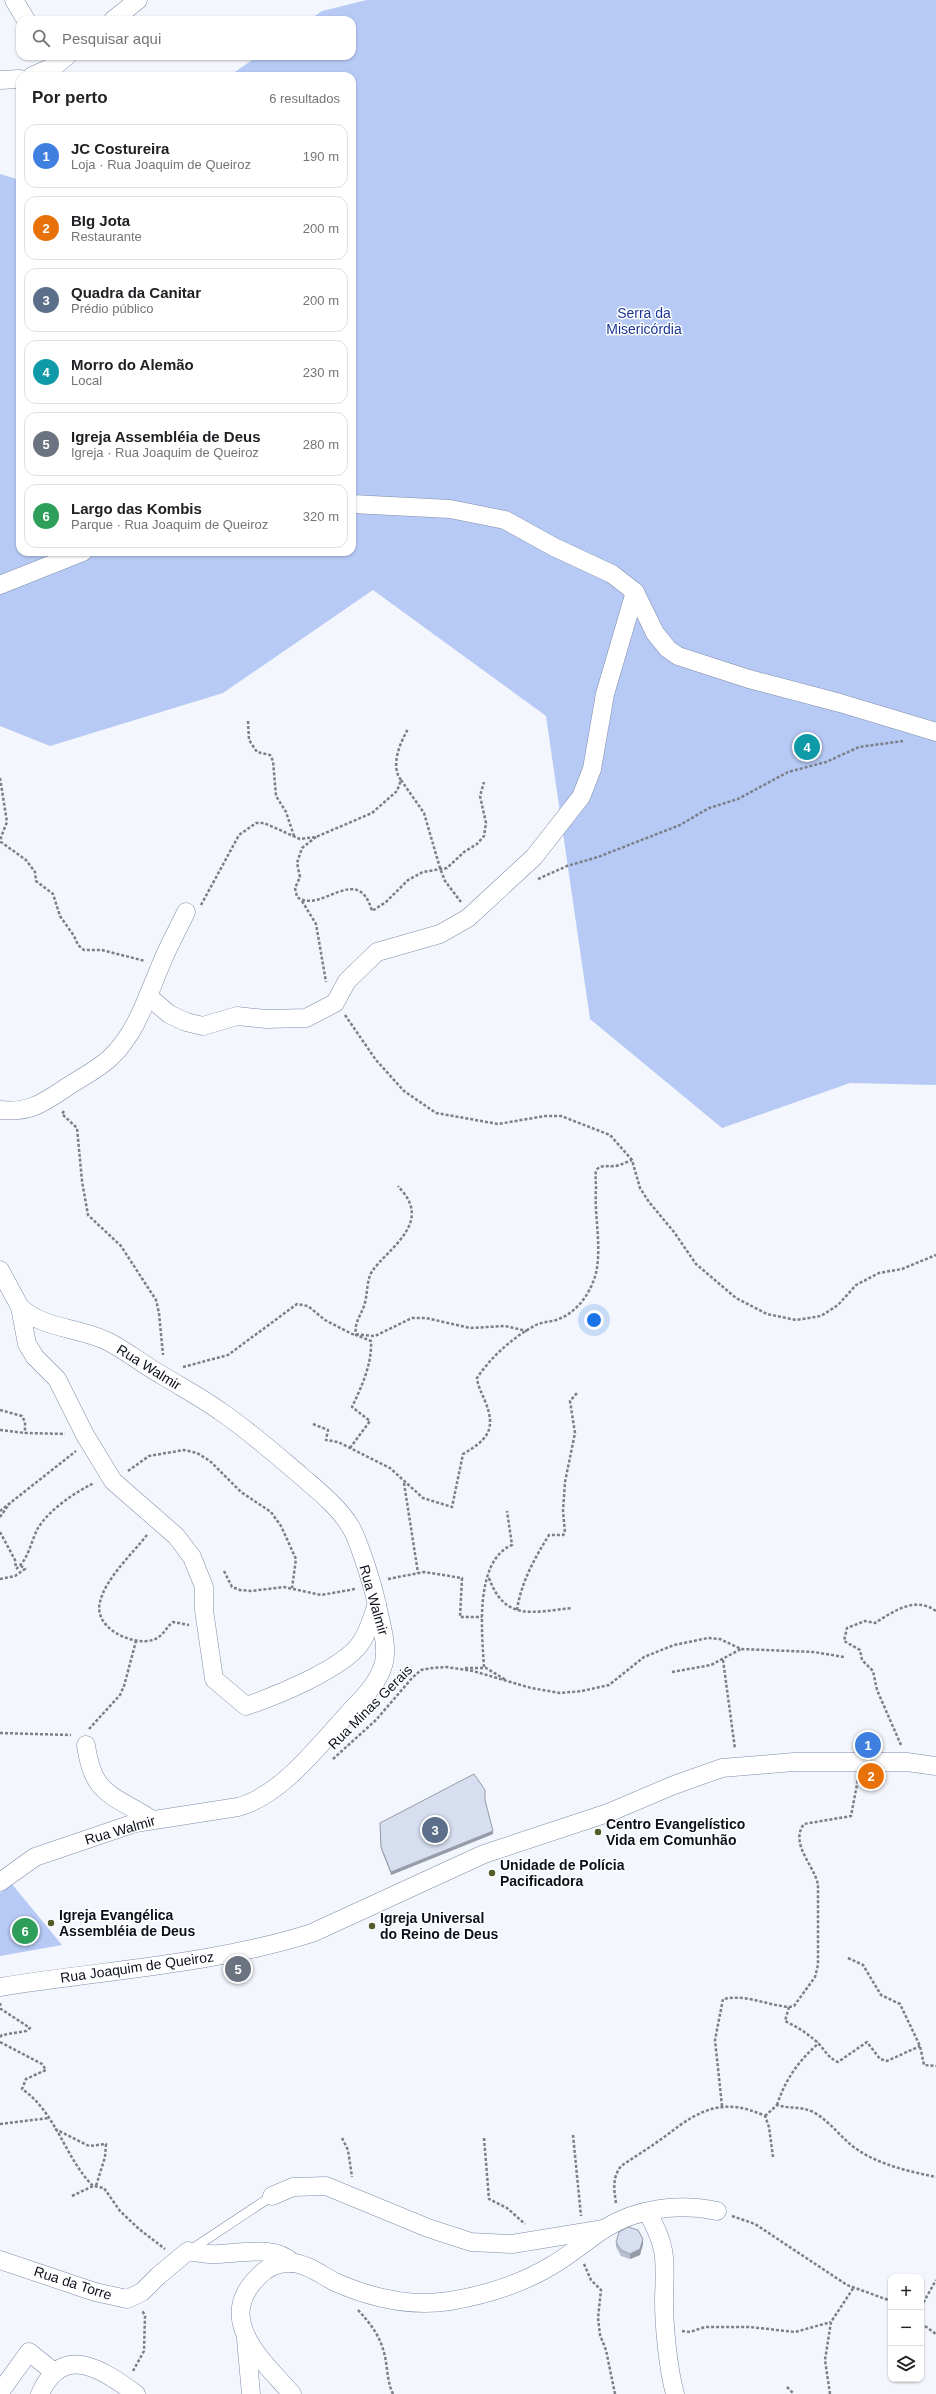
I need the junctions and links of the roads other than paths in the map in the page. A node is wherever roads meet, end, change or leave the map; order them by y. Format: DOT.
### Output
graph roads {
  1 [pos="14,0"];
  2 [pos="138,0"];
  3 [pos="24,16"];
  4 [pos="118,16"];
  5 [pos="56,60"];
  6 [pos="38,72"];
  7 [pos="16,79"];
  8 [pos="0,80"];
  9 [pos="356,504"];
  10 [pos="73,556"];
  11 [pos="0,585"];
  12 [pos="635,592"];
  13 [pos="936,732"];
  14 [pos="186,912"];
  15 [pos="148,996"];
  16 [pos="0,1110"];
  17 [pos="0,1270"];
  18 [pos="20,1307"];
  19 [pos="377,1604"];
  20 [pos="85,1741"];
  21 [pos="936,1766"];
  22 [pos="151,1819"];
  23 [pos="0,1882"];
  24 [pos="0,1987"];
  25 [pos="272,2196"];
  26 [pos="717,2211"];
  27 [pos="648,2212"];
  28 [pos="581,2238"];
  29 [pos="183,2255"];
  30 [pos="0,2260"];
  31 [pos="294,2263"];
  32 [pos="245,2336"];
  33 [pos="54,2372"];
  34 [pos="0,2392"];
  35 [pos="40,2394"];
  36 [pos="136,2394"];
  37 [pos="251,2394"];
  38 [pos="292,2394"];
  39 [pos="675,2394"];
  1 -- 3 [label="street"];
  2 -- 4 [label="street"];
  5 -- 6 [label="street"];
  7 -- 8 [label="street"];
  9 -- 12 [label="street"];
  10 -- 11 [label="street"];
  12 -- 13 [label="street"];
  12 -- 15 [label="street"];
  14 -- 15 [label="street"];
  15 -- 16 [label="street"];
  17 -- 18 [label="street"];
  18 -- 19 [label="street, Rua Walmir"];
  18 -- 19 [label="street"];
  19 -- 22 [label="street, Rua Walmir"];
  20 -- 22 [label="street"];
  21 -- 24 [label="street, Rua Joaquim de Queiroz"];
  22 -- 23 [label="street, Rua Walmir"];
  25 -- 28 [label="street"];
  25 -- 29 [label="lane"];
  26 -- 27 [label="street"];
  27 -- 28 [label="street"];
  27 -- 39 [label="street"];
  28 -- 31 [label="street"];
  29 -- 30 [label="street, Rua da Torre"];
  29 -- 31 [label="street"];
  31 -- 32 [label="street"];
  32 -- 37 [label="street"];
  32 -- 38 [label="street"];
  33 -- 34 [label="street"];
  33 -- 35 [label="street"];
  33 -- 36 [label="street"];
}
